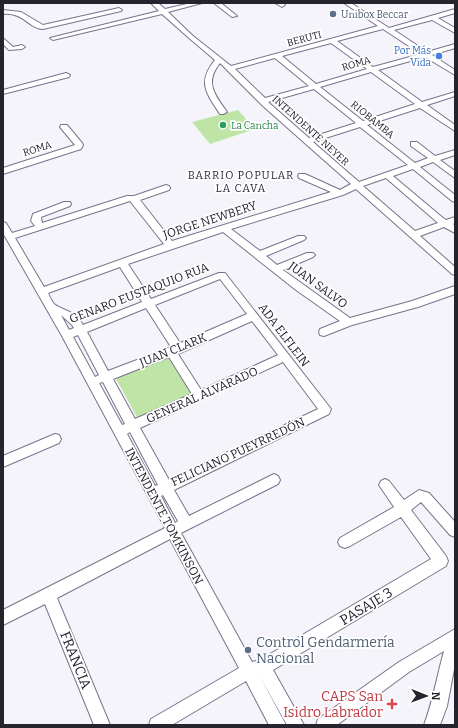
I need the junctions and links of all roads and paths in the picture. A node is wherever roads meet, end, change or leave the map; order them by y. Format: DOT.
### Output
graph roads {
  1 [pos="154,3"];
  2 [pos="199,3"];
  3 [pos="217,3"];
  4 [pos="346,3"];
  5 [pos="119,10"];
  6 [pos="455,11"];
  7 [pos="3,12"];
  8 [pos="163,12"];
  9 [pos="234,16"];
  10 [pos="432,18"];
  11 [pos="386,28"];
  12 [pos="455,31"];
  13 [pos="53,38"];
  14 [pos="3,40"];
  15 [pos="332,41"];
  16 [pos="455,46"];
  17 [pos="22,47"];
  18 [pos="426,54"];
  19 [pos="277,56"];
  20 [pos="219,60"];
  21 [pos="230,68"];
  22 [pos="373,70"];
  23 [pos="455,73"];
  24 [pos="66,75"];
  25 [pos="315,87"];
  26 [pos="3,92"];
  27 [pos="455,94"];
  28 [pos="264,102"];
  29 [pos="421,105"];
  30 [pos="223,112"];
  31 [pos="361,124"];
  32 [pos="64,127"];
  33 [pos="455,129"];
  34 [pos="308,141"];
  35 [pos="414,144"];
  36 [pos="455,152"];
  37 [pos="434,159"];
  38 [pos="414,166"];
  39 [pos="3,171"];
  40 [pos="388,175"];
  41 [pos="455,175"];
  42 [pos="302,176"];
  43 [pos="357,185"];
  44 [pos="166,188"];
  45 [pos="340,193"];
  46 [pos="130,199"];
  47 [pos="455,200"];
  48 [pos="67,204"];
  49 [pos="450,222"];
  50 [pos="3,224"];
  51 [pos="40,227"];
  52 [pos="224,228"];
  53 [pos="455,230"];
  54 [pos="414,235"];
  55 [pos="10,237"];
  56 [pos="301,238"];
  57 [pos="170,245"];
  58 [pos="259,255"];
  59 [pos="310,255"];
  60 [pos="122,262"];
  61 [pos="275,269"];
  62 [pos="455,272"];
  63 [pos="222,275"];
  64 [pos="455,290"];
  65 [pos="42,291"];
  66 [pos="150,304"];
  67 [pos="50,306"];
  68 [pos="253,316"];
  69 [pos="349,322"];
  70 [pos="80,330"];
  71 [pos="324,332"];
  72 [pos="67,335"];
  73 [pos="175,350"];
  74 [pos="284,357"];
  75 [pos="106,376"];
  76 [pos="92,382"];
  77 [pos="199,396"];
  78 [pos="325,410"];
  79 [pos="134,426"];
  80 [pos="119,432"];
  81 [pos="55,439"];
  82 [pos="3,462"];
  83 [pos="274,480"];
  84 [pos="385,485"];
  85 [pos="166,487"];
  86 [pos="152,494"];
  87 [pos="402,509"];
  88 [pos="186,524"];
  89 [pos="172,530"];
  90 [pos="455,531"];
  91 [pos="345,542"];
  92 [pos="49,595"];
  93 [pos="3,618"];
  94 [pos="455,636"];
  95 [pos="263,667"];
  96 [pos="248,671"];
  97 [pos="102,725"];
  98 [pos="157,725"];
  99 [pos="278,725"];
  100 [pos="296,725"];
  101 [pos="324,725"];
  102 [pos="432,725"];
  1 -- 8 [label="street, INTENDENTE NEYER"];
  2 -- 8 [label="street"];
  3 -- 9 [label="street"];
  4 -- 11 [label="street"];
  5 -- 7 [label="street"];
  6 -- 10 [label="street, BERUTI"];
  8 -- 13 [label="street"];
  8 -- 20 [label="street, INTENDENTE NEYER"];
  10 -- 11 [label="street, BERUTI"];
  10 -- 12 [label="street"];
  11 -- 15 [label="street, BERUTI"];
  11 -- 18 [label="street"];
  14 -- 17 [label="street"];
  15 -- 19 [label="street, BERUTI"];
  15 -- 22 [label="street"];
  16 -- 18 [label="street, ROMA"];
  18 -- 22 [label="street, ROMA"];
  18 -- 23 [label="street"];
  19 -- 21 [label="street, BERUTI"];
  19 -- 25 [label="street, RIOBAMBA"];
  20 -- 21 [label="street, INTENDENTE NEYER"];
  20 -- 30 [label="street"];
  21 -- 28 [label="street, INTENDENTE NEYER"];
  22 -- 25 [label="street, ROMA"];
  22 -- 29 [label="street"];
  24 -- 26 [label="street"];
  25 -- 28 [label="street, ROMA"];
  25 -- 31 [label="street, RIOBAMBA"];
  27 -- 29 [label="street"];
  28 -- 34 [label="street, INTENDENTE NEYER"];
  29 -- 31 [label="street"];
  29 -- 33 [label="street"];
  31 -- 34 [label="street"];
  31 -- 38 [label="street, RIOBAMBA"];
  32 -- 39 [label="street, ROMA"];
  34 -- 43 [label="street, INTENDENTE NEYER"];
  35 -- 37 [label="street"];
  36 -- 37 [label="street, JORGE NEWBERY"];
  37 -- 38 [label="street, JORGE NEWBERY"];
  37 -- 41 [label="street"];
  38 -- 40 [label="street, JORGE NEWBERY"];
  38 -- 47 [label="street, RIOBAMBA"];
  40 -- 43 [label="street, JORGE NEWBERY"];
  40 -- 49 [label="street"];
  42 -- 45 [label="street"];
  43 -- 45 [label="street, JORGE NEWBERY"];
  43 -- 54 [label="street, INTENDENTE NEYER"];
  44 -- 46 [label="street"];
  45 -- 52 [label="street, JORGE NEWBERY"];
  46 -- 51 [label="street"];
  46 -- 57 [label="street"];
  48 -- 51 [label="street"];
  49 -- 53 [label="street"];
  49 -- 54 [label="street"];
  50 -- 55 [label="street, INTENDENTE TOMKINSON"];
  51 -- 55 [label="street"];
  52 -- 57 [label="street, JORGE NEWBERY"];
  52 -- 58 [label="street, JUAN SALVO"];
  54 -- 62 [label="street, INTENDENTE NEYER"];
  55 -- 65 [label="street, INTENDENTE TOMKINSON"];
  56 -- 58 [label="street"];
  57 -- 60 [label="street, JORGE NEWBERY"];
  58 -- 61 [label="street, JUAN SALVO"];
  59 -- 61 [label="street"];
  60 -- 65 [label="street, JORGE NEWBERY"];
  60 -- 66 [label="street"];
  61 -- 69 [label="street, JUAN SALVO"];
  63 -- 66 [label="street, GENARO EUSTAQUIO RUA"];
  63 -- 68 [label="street, ADA ELFLEIN"];
  64 -- 69 [label="street, JUAN SALVO"];
  65 -- 67 [label="street, INTENDENTE TOMKINSON"];
  66 -- 70 [label="street, GENARO EUSTAQUIO RUA"];
  66 -- 73 [label="street"];
  67 -- 70 [label="street, INTENDENTE TOMKINSON"];
  67 -- 72 [label="street, INTENDENTE TOMKINSON"];
  68 -- 73 [label="street, JUAN CLARK"];
  68 -- 74 [label="street, ADA ELFLEIN"];
  69 -- 71 [label="street"];
  70 -- 72 [label="street, GENARO EUSTAQUIO RUA"];
  70 -- 75 [label="street, INTENDENTE TOMKINSON"];
  72 -- 76 [label="street, INTENDENTE TOMKINSON"];
  73 -- 75 [label="street, JUAN CLARK"];
  73 -- 77 [label="street"];
  74 -- 77 [label="street, GENERAL ALVARADO"];
  74 -- 78 [label="street, ADA ELFLEIN"];
  75 -- 76 [label="street, JUAN CLARK"];
  75 -- 79 [label="street, INTENDENTE TOMKINSON"];
  76 -- 80 [label="street, INTENDENTE TOMKINSON"];
  77 -- 79 [label="street, GENERAL ALVARADO"];
  78 -- 85 [label="street, FELICIANO PUEYRREDÓN"];
  79 -- 80 [label="street, GENERAL ALVARADO"];
  79 -- 85 [label="street, INTENDENTE TOMKINSON"];
  80 -- 86 [label="street, INTENDENTE TOMKINSON"];
  81 -- 82 [label="street"];
  83 -- 88 [label="street"];
  84 -- 87 [label="street"];
  85 -- 86 [label="street, FELICIANO PUEYRREDÓN"];
  85 -- 88 [label="street, INTENDENTE TOMKINSON"];
  86 -- 89 [label="street, INTENDENTE TOMKINSON"];
  87 -- 90 [label="street"];
  87 -- 91 [label="street"];
  87 -- 95 [label="street, PASAJE 3"];
  88 -- 89 [label="street"];
  89 -- 92 [label="street"];
  89 -- 96 [label="street, INTENDENTE TOMKINSON"];
  92 -- 93 [label="street"];
  92 -- 97 [label="street, FRANCIA"];
  94 -- 101 [label="street"];
  94 -- 102 [label="street"];
  95 -- 96 [label="street, PASAJE 3"];
  95 -- 100 [label="street"];
  96 -- 98 [label="street, PASAJE 3"];
  96 -- 99 [label="street, INTENDENTE TOMKINSON"];
}
